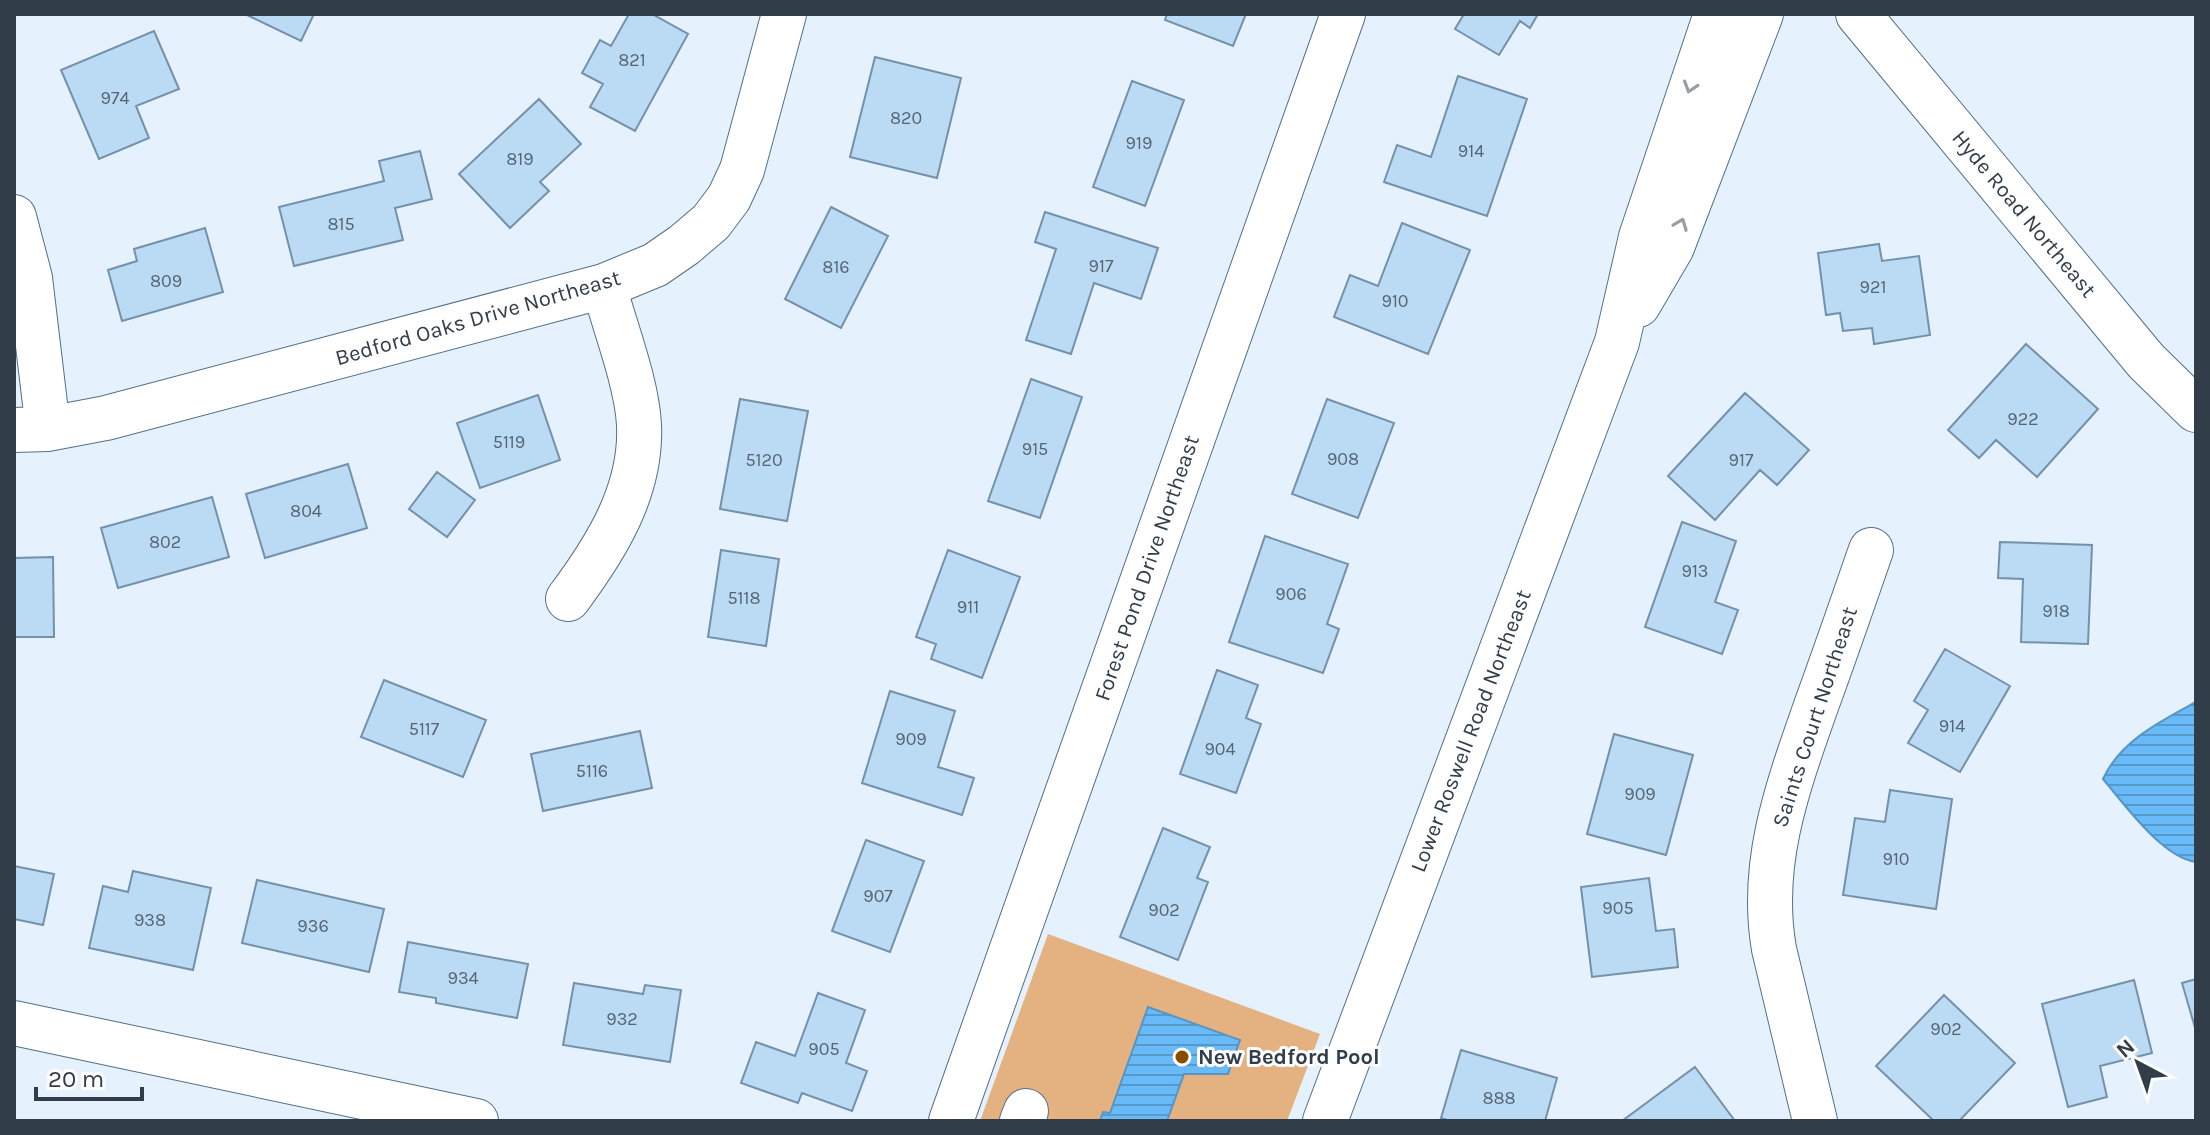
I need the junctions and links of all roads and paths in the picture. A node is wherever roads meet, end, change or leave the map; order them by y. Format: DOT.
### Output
graph roads {
  1 [pos="784,14"];
  2 [pos="1343,14"];
  3 [pos="1716,14"];
  4 [pos="1761,14"];
  5 [pos="1858,14"];
  6 [pos="14,217"];
  7 [pos="604,286"];
  8 [pos="1617,342"];
  9 [pos="2196,410"];
  10 [pos="31,429"];
  11 [pos="1871,550"];
  12 [pos="568,599"];
  13 [pos="14,1023"];
  14 [pos="955,1120"];
  15 [pos="476,1121"];
  16 [pos="1325,1121"];
  17 [pos="1815,1121"];
  1 -- 7 [label="street, Bedford Oaks Drive Northeast"];
  2 -- 14 [label="street, Forest Pond Drive Northeast"];
  3 -- 8 [label="street, Lower Roswell Road Northeast, one-way"];
  8 -- 4 [label="street, Lower Roswell Road Northeast, one-way"];
  5 -- 9 [label="street, Hyde Road Northeast"];
  6 -- 10 [label="street"];
  7 -- 10 [label="street, Bedford Oaks Drive Northeast"];
  7 -- 12 [label="street"];
  8 -- 16 [label="street, Lower Roswell Road Northeast"];
  11 -- 17 [label="street, Saints Court Northeast"];
  13 -- 15 [label="street"];
}
